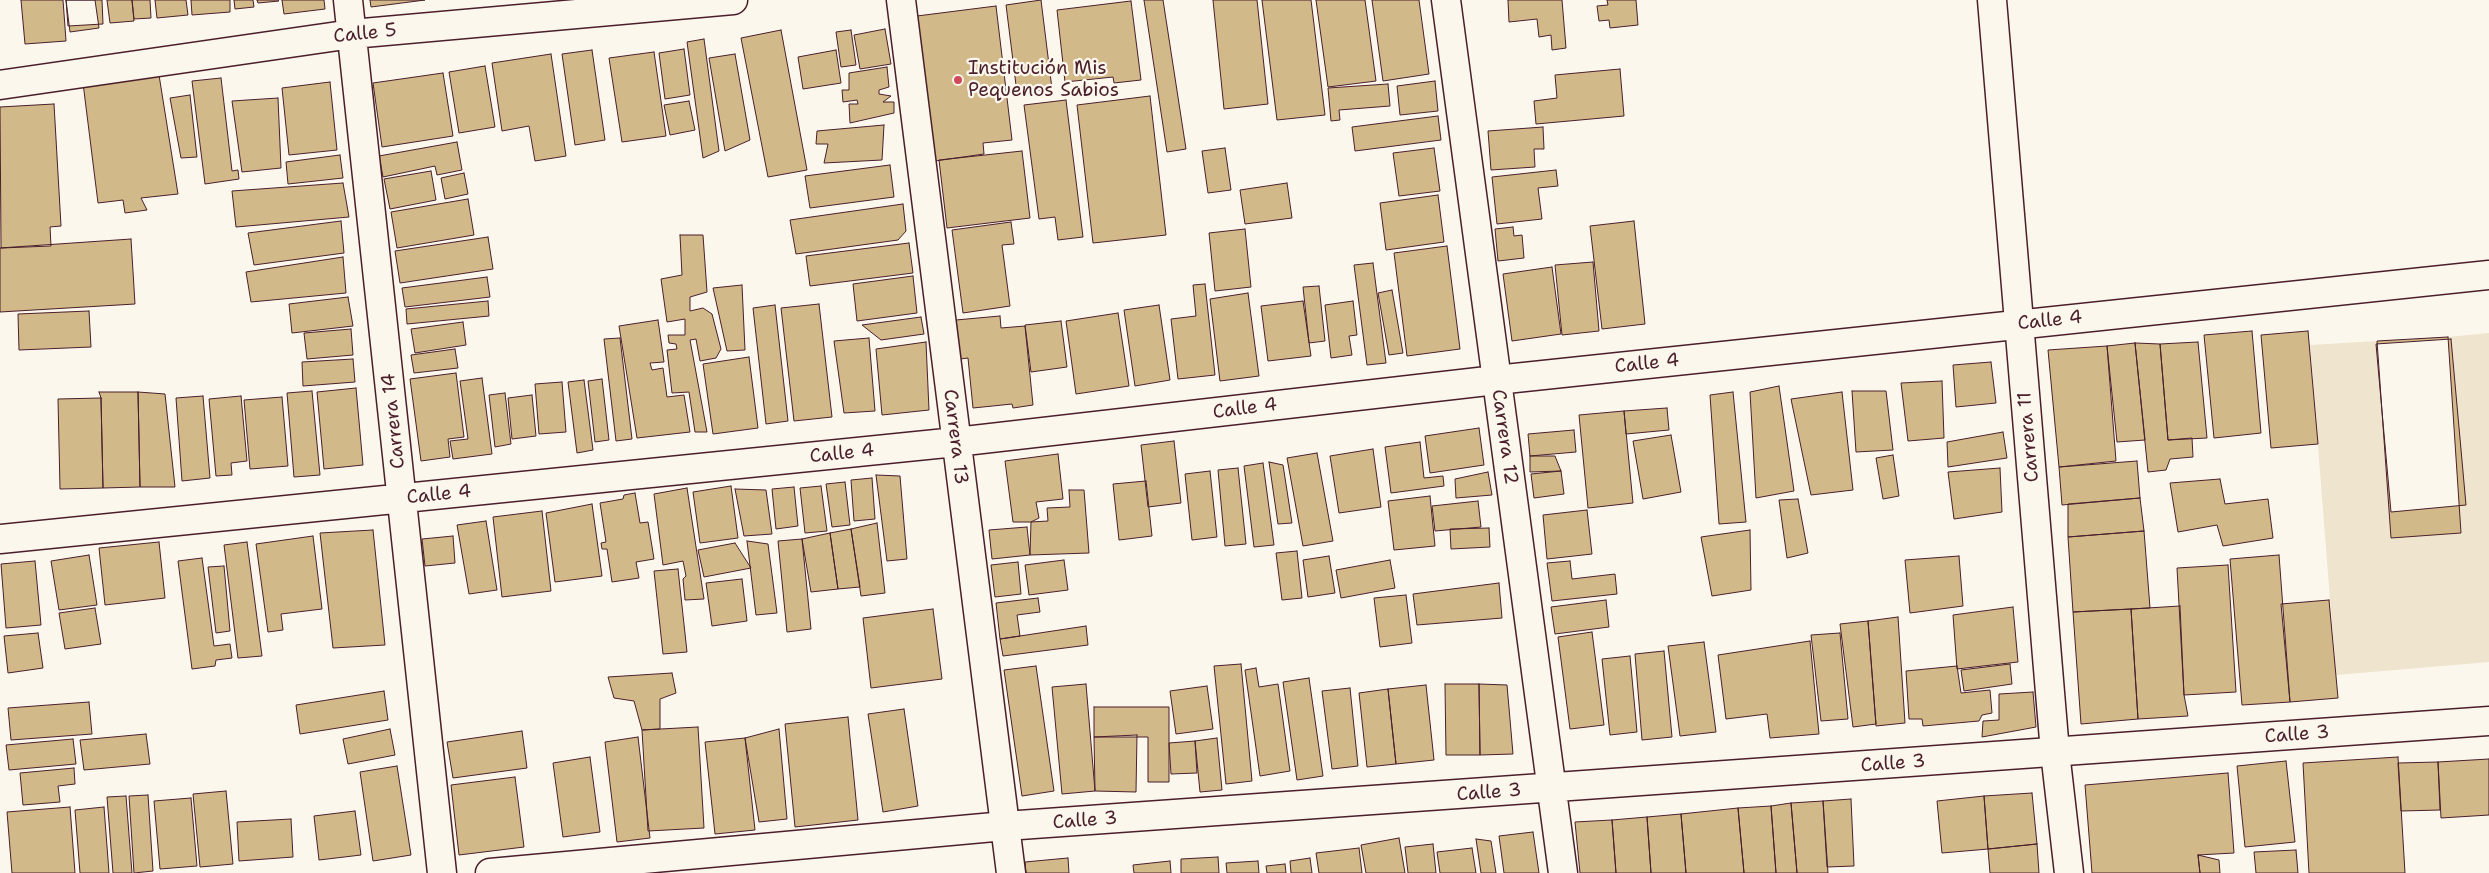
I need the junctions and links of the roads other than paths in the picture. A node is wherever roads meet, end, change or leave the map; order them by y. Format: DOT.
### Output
graph roads {
  1 [pos="348,0"];
  2 [pos="733,0"];
  3 [pos="901,0"];
  4 [pos="1446,0"];
  5 [pos="1992,0"];
  6 [pos="352,34"];
  7 [pos="0,84"];
  8 [pos="2489,275"];
  9 [pos="2020,324"];
  10 [pos="1496,380"];
  11 [pos="956,442"];
  12 [pos="403,498"];
  13 [pos="0,539"];
  14 [pos="2489,720"];
  15 [pos="2055,752"];
  16 [pos="1551,788"];
  17 [pos="1006,826"];
  18 [pos="442,873"];
  19 [pos="490,873"];
  20 [pos="1011,873"];
  21 [pos="1563,873"];
  22 [pos="2069,873"];
  1 -- 6 [label="street, Carrera 14"];
  2 -- 6 [label="street, Calle 5"];
  3 -- 11 [label="street, Carrera 13"];
  4 -- 10 [label="street, Carrera 12"];
  5 -- 9 [label="street, Carrera 11"];
  6 -- 7 [label="street, Calle 5"];
  6 -- 12 [label="street, Carrera 14"];
  8 -- 9 [label="street, Calle 4"];
  9 -- 10 [label="street, Calle 4"];
  9 -- 15 [label="street, Carrera 11"];
  10 -- 11 [label="street, Calle 4"];
  10 -- 16 [label="street, Carrera 12"];
  11 -- 12 [label="street, Calle 4"];
  11 -- 17 [label="street, Carrera 13"];
  12 -- 13 [label="street, Calle 4"];
  12 -- 18 [label="street, Carrera 14"];
  14 -- 15 [label="street, Calle 3"];
  15 -- 16 [label="street, Calle 3"];
  15 -- 22 [label="street, Carrera 11"];
  16 -- 17 [label="street, Calle 3"];
  16 -- 21 [label="street, Carrera 12"];
  17 -- 19 [label="street, Calle 3"];
  17 -- 20 [label="street, Carrera 13"];
}
